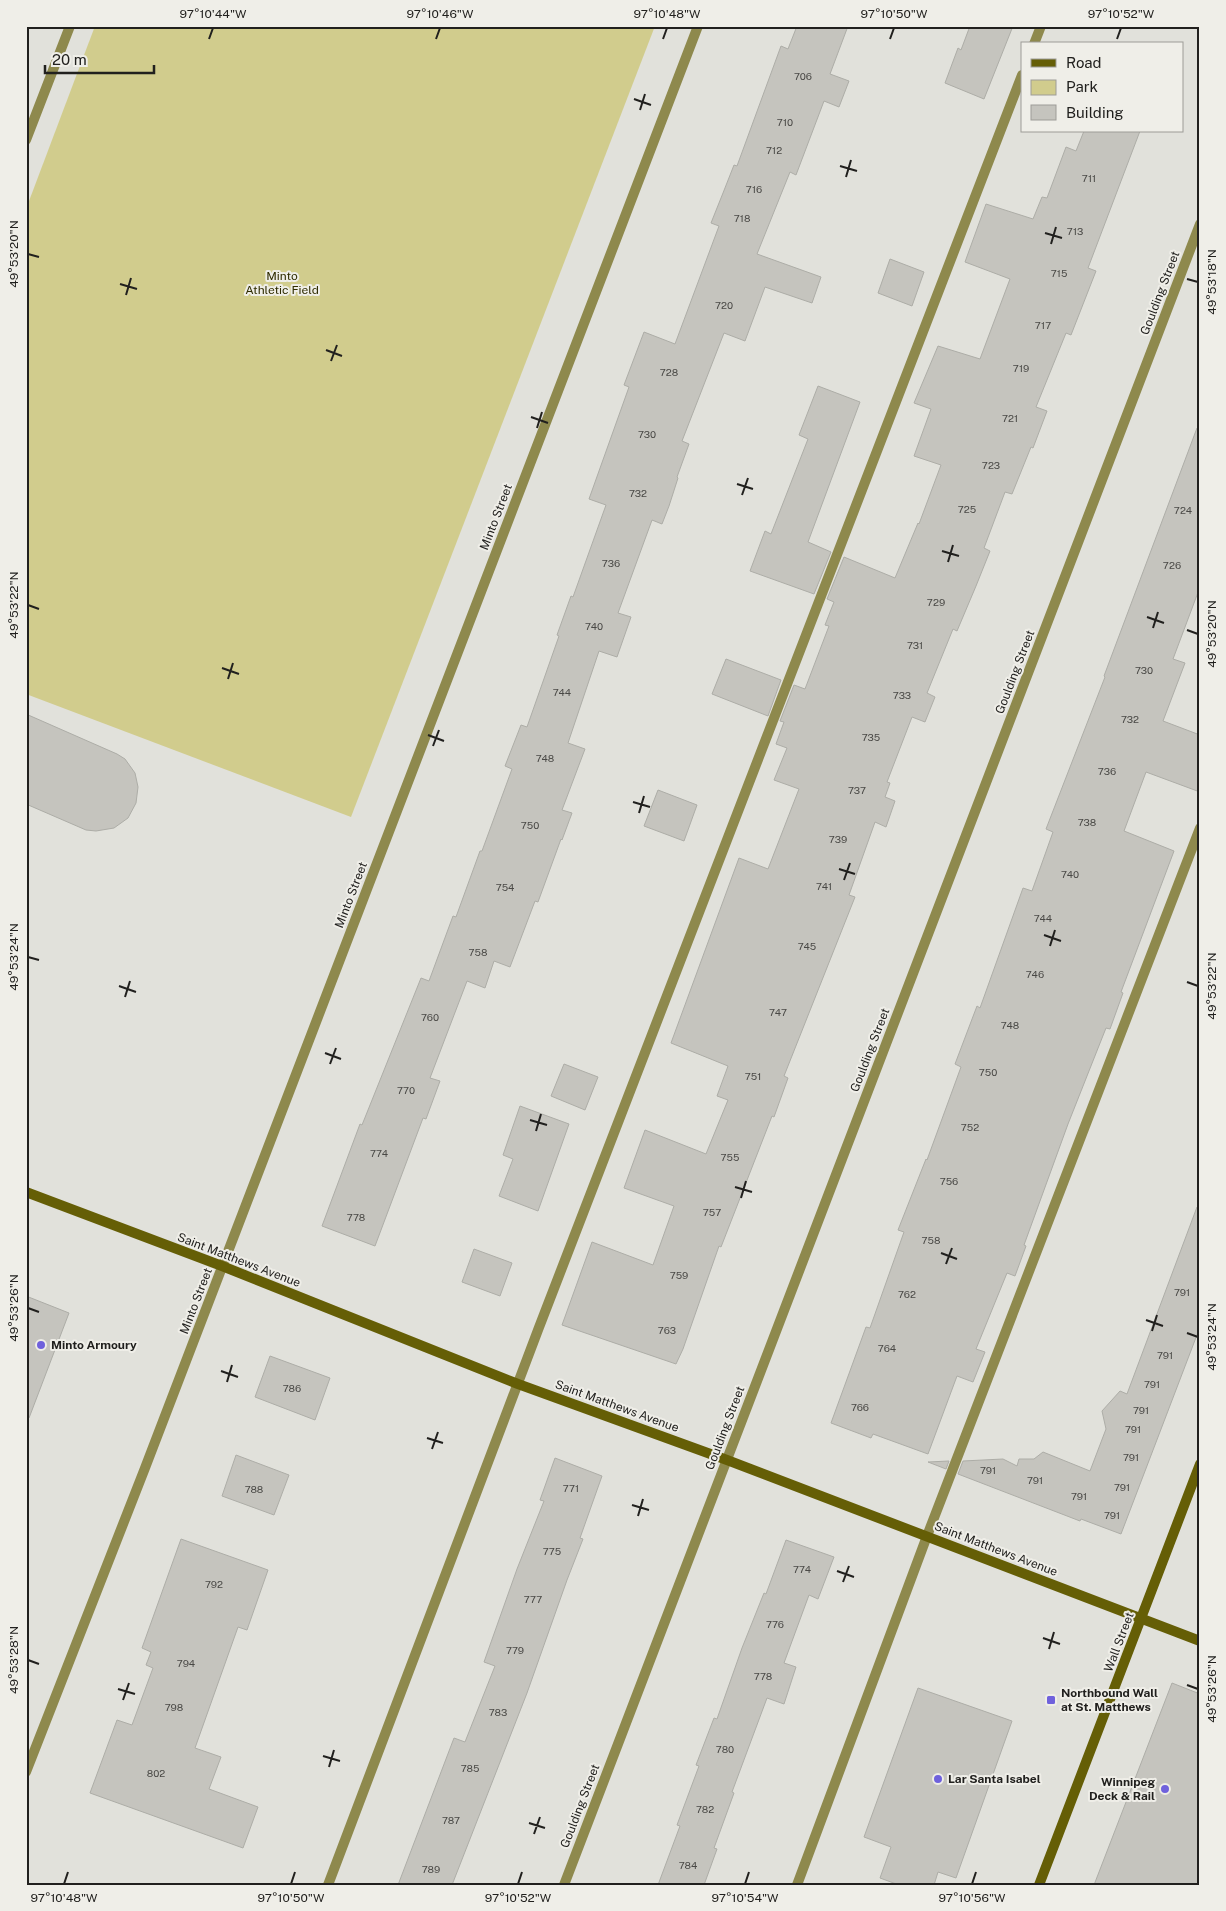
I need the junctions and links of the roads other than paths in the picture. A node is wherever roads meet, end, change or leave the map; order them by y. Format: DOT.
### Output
graph roads {
  1 [pos="70,26"];
  2 [pos="698,26"];
  3 [pos="1041,26"];
  4 [pos="1035,42"];
  5 [pos="1021,78"];
  6 [pos="26,140"];
  7 [pos="1200,224"];
  8 [pos="1200,828"];
  9 [pos="26,1192"];
  10 [pos="222,1266"];
  11 [pos="518,1384"];
  12 [pos="726,1460"];
  13 [pos="1200,1464"];
  14 [pos="927,1536"];
  15 [pos="1141,1618"];
  16 [pos="1200,1640"];
  17 [pos="26,1772"];
  18 [pos="328,1885"];
  19 [pos="564,1885"];
  20 [pos="797,1885"];
  21 [pos="1040,1885"];
  1 -- 6 [label="street"];
  2 -- 10 [label="street, Minto Street"];
  3 -- 4 [label="street"];
  5 -- 11 [label="street"];
  7 -- 12 [label="street, Goulding Street"];
  8 -- 14 [label="street"];
  9 -- 10 [label="street, Saint Matthews Avenue"];
  10 -- 11 [label="street, Saint Matthews Avenue"];
  10 -- 17 [label="street, Minto Street"];
  11 -- 12 [label="street, Saint Matthews Avenue"];
  11 -- 18 [label="street"];
  12 -- 14 [label="street, Saint Matthews Avenue"];
  12 -- 19 [label="street, Goulding Street"];
  13 -- 15 [label="street, Wall Street"];
  14 -- 15 [label="street, Saint Matthews Avenue"];
  14 -- 20 [label="street"];
  15 -- 16 [label="street, Saint Matthews Avenue"];
  15 -- 21 [label="street, Wall Street"];
}
